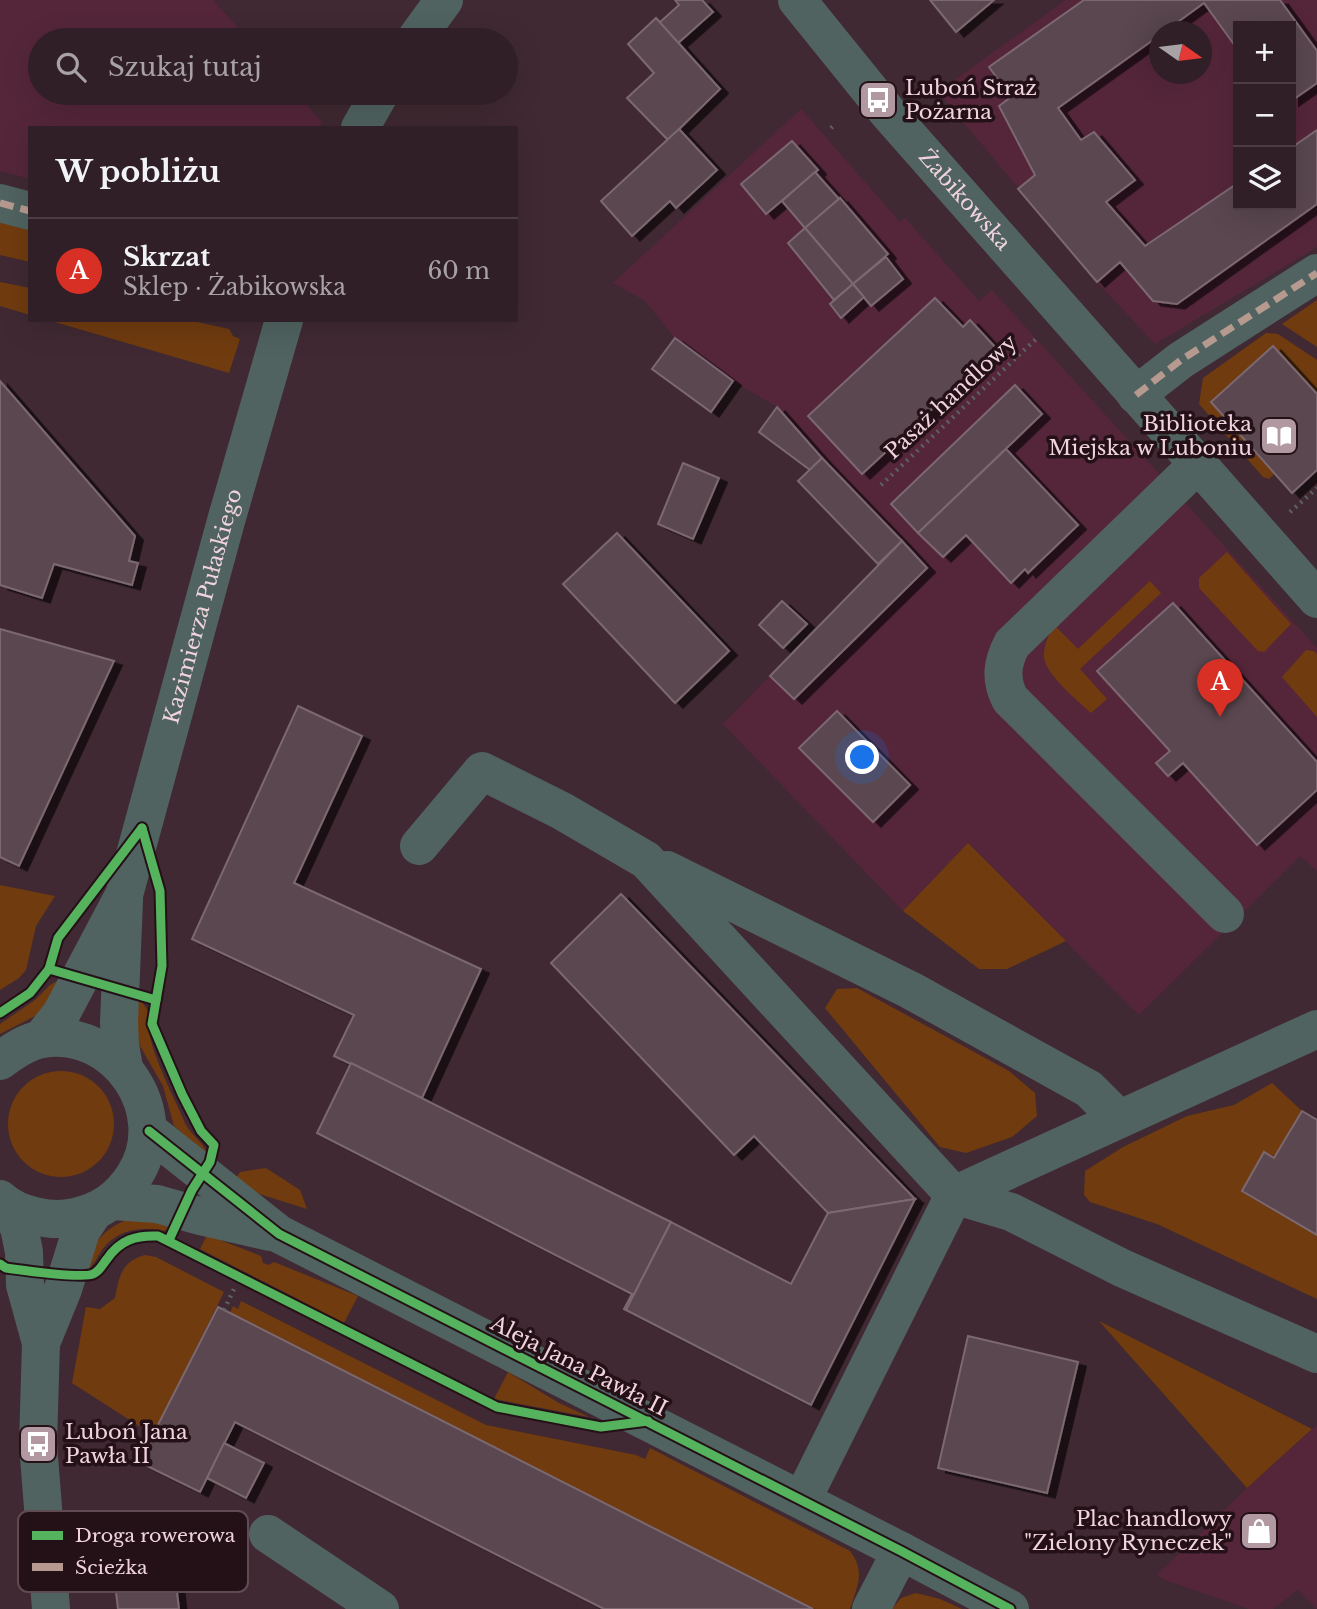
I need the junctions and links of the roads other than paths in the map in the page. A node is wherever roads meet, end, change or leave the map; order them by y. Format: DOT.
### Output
graph roads {
  1 [pos="444,0"];
  2 [pos="797,0"];
  3 [pos="424,28"];
  4 [pos="373,105"];
  5 [pos="361,126"];
  6 [pos="0,202"];
  7 [pos="28,210"];
  8 [pos="1317,273"];
  9 [pos="283,322"];
  10 [pos="1136,395"];
  11 [pos="1197,465"];
  12 [pos="1317,599"];
  13 [pos="419,846"];
  14 [pos="646,860"];
  15 [pos="124,895"];
  16 [pos="1226,914"];
  17 [pos="1317,1029"];
  18 [pos="41,1039"];
  19 [pos="0,1061"];
  20 [pos="124,1068"];
  21 [pos="1118,1118"];
  22 [pos="149,1131"];
  23 [pos="954,1195"];
  24 [pos="2,1201"];
  25 [pos="103,1207"];
  26 [pos="279,1234"];
  27 [pos="41,1343"];
  28 [pos="1317,1354"];
  29 [pos="802,1500"];
  30 [pos="43,1511"];
  31 [pos="268,1534"];
  32 [pos="901,1551"];
  33 [pos="380,1609"];
  34 [pos="871,1609"];
  35 [pos="1010,1609"];
  1 -- 3 [label="street"];
  2 -- 10 [label="street, Żabikowska"];
  4 -- 5 [label="street"];
  6 -- 7 [label="street"];
  8 -- 10 [label="street"];
  9 -- 15 [label="street, Kazimierza Pułaskiego"];
  10 -- 11 [label="street, Żabikowska"];
  11 -- 12 [label="street, Żabikowska"];
  11 -- 16 [label="street"];
  13 -- 14 [label="street"];
  14 -- 21 [label="street"];
  14 -- 23 [label="street"];
  15 -- 18 [label="street, Kazimierza Pułaskiego"];
  15 -- 20 [label="street, Kazimierza Pułaskiego"];
  17 -- 21 [label="street"];
  18 -- 19 [label="street"];
  18 -- 20 [label="street"];
  20 -- 22 [label="street"];
  21 -- 23 [label="street"];
  22 -- 25 [label="street"];
  22 -- 26 [label="street, Aleja Jana Pawła II"];
  23 -- 28 [label="street"];
  23 -- 29 [label="street"];
  24 -- 25 [label="street, Aleja Jana Pawła II"];
  24 -- 27 [label="street"];
  25 -- 26 [label="street, Aleja Jana Pawła II"];
  25 -- 27 [label="street"];
  26 -- 29 [label="street, Aleja Jana Pawła II"];
  27 -- 30 [label="street"];
  29 -- 32 [label="street, Aleja Jana Pawła II"];
  31 -- 33 [label="street"];
  32 -- 34 [label="street"];
  32 -- 35 [label="street, Aleja Jana Pawła II"];
}
